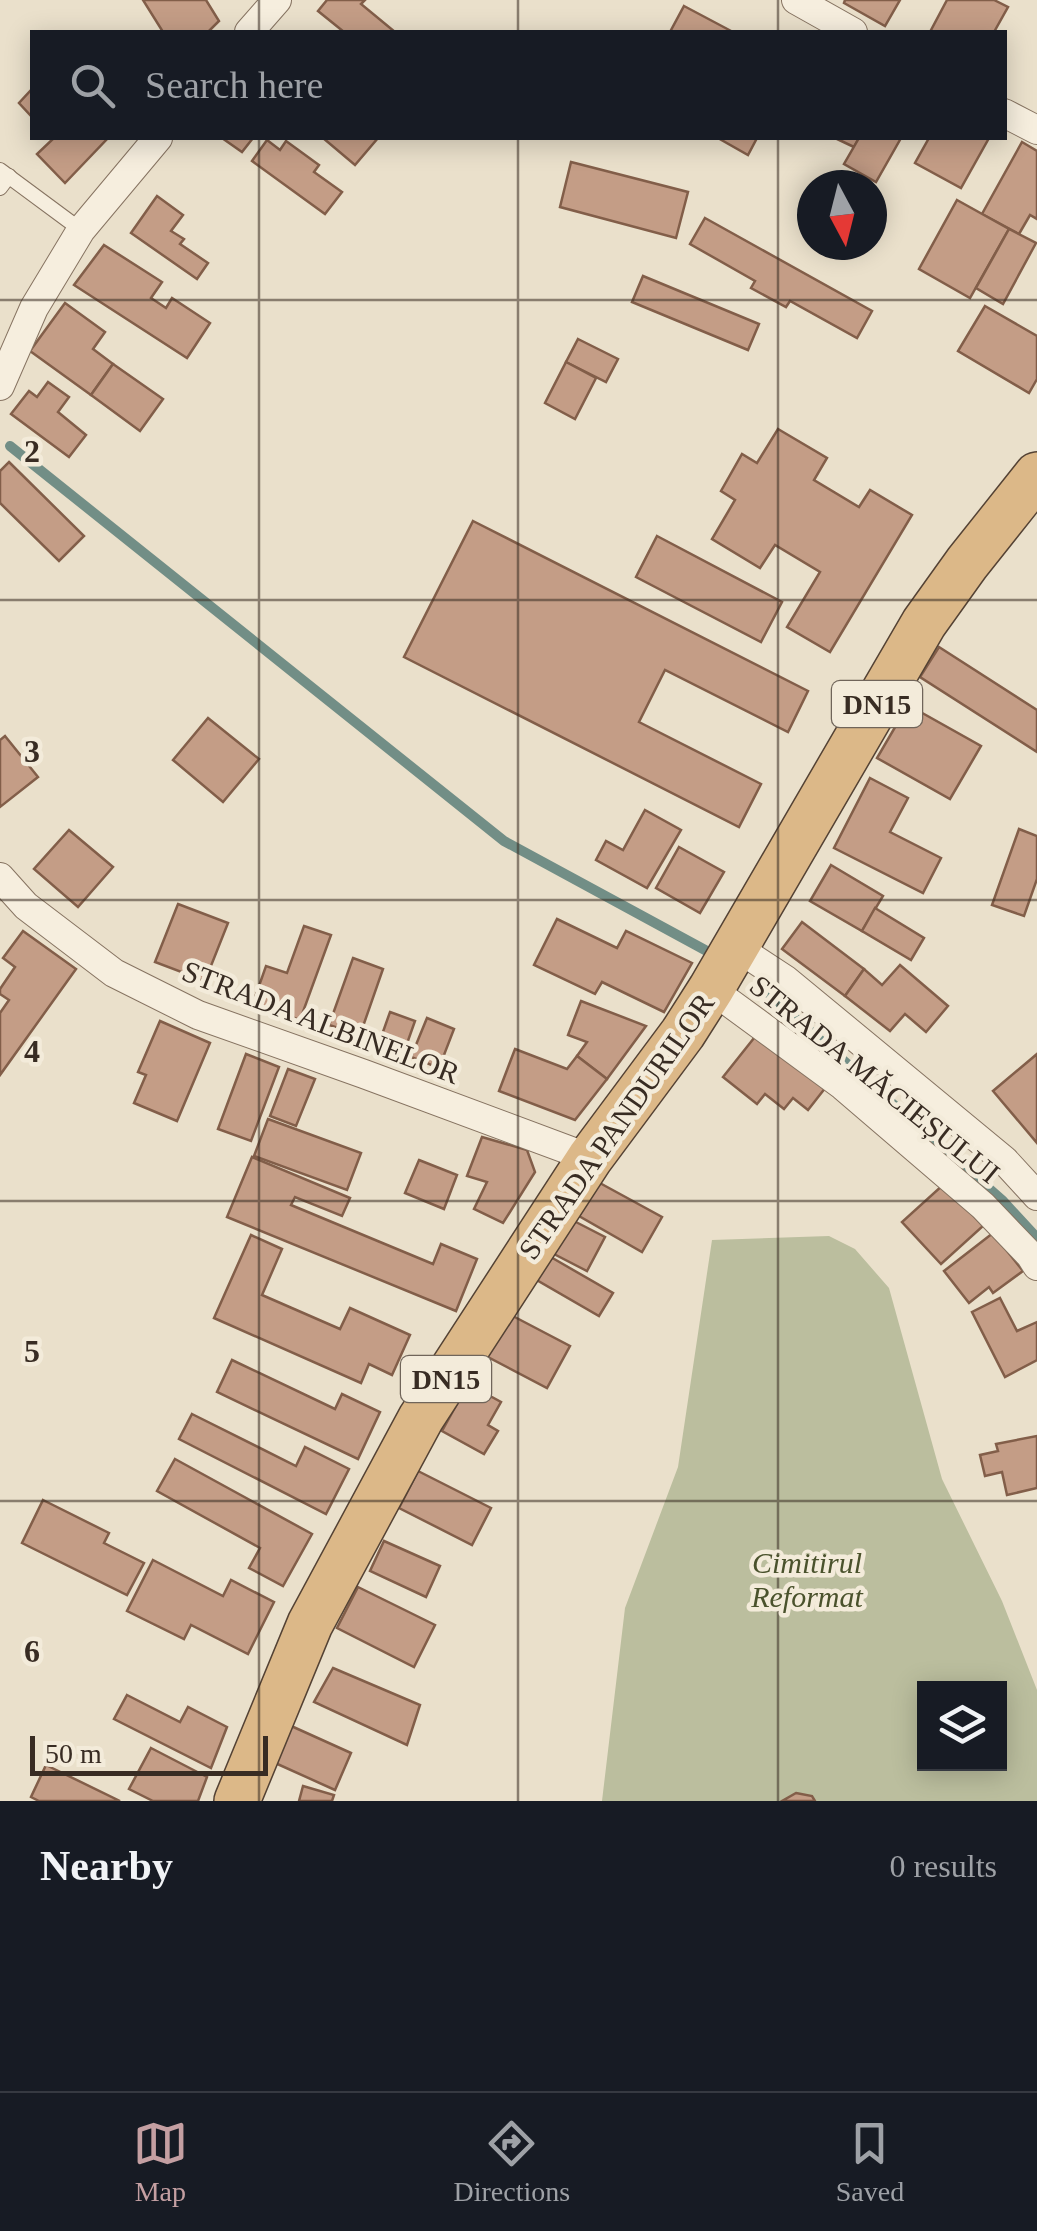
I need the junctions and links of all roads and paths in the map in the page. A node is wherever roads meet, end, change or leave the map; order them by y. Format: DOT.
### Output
graph roads {
  1 [pos="277,0"];
  2 [pos="796,0"];
  3 [pos="251,30"];
  4 [pos="849,30"];
  5 [pos="1007,115"];
  6 [pos="1037,130"];
  7 [pos="156,140"];
  8 [pos="3,178"];
  9 [pos="82,230"];
  10 [pos="0,386"];
  11 [pos="1037,475"];
  12 [pos="0,877"];
  13 [pos="736,947"];
  14 [pos="712,989"];
  15 [pos="590,1158"];
  16 [pos="1037,1196"];
  17 [pos="1037,1266"];
  18 [pos="237,1801"];
  1 -- 3 [label="street"];
  2 -- 4 [label="street"];
  5 -- 6 [label="street"];
  7 -- 9 [label="street"];
  8 -- 9 [label="lane"];
  9 -- 10 [label="street"];
  11 -- 13 [label="highway, STRADA PANDURILOR / DN15"];
  12 -- 15 [label="street, STRADA ALBINELOR"];
  13 -- 14 [label="highway, STRADA PANDURILOR / DN15"];
  13 -- 16 [label="street, STRADA MĂCIEȘULUI"];
  14 -- 15 [label="highway, STRADA PANDURILOR / DN15"];
  14 -- 17 [label="street, STRADA MĂCIEȘULUI"];
  15 -- 18 [label="highway, STRADA PANDURILOR / DN15"];
}
